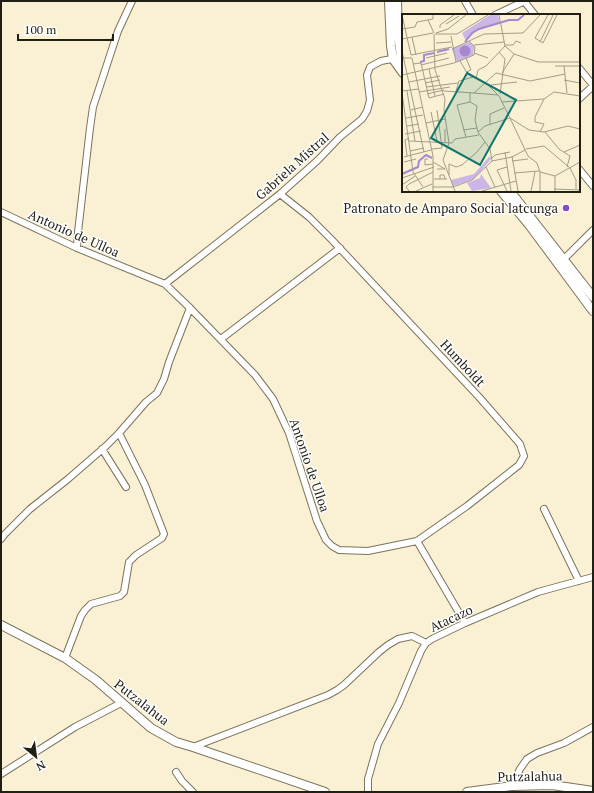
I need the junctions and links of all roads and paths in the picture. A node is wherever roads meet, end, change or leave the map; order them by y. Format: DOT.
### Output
graph roads {
  1 [pos="132,1"];
  2 [pos="389,1"];
  3 [pos="397,1"];
  4 [pos="465,1"];
  5 [pos="525,1"];
  6 [pos="472,14"];
  7 [pos="497,14"];
  8 [pos="534,14"];
  9 [pos="400,58"];
  10 [pos="402,68"];
  11 [pos="580,69"];
  12 [pos="593,86"];
  13 [pos="580,98"];
  14 [pos="580,170"];
  15 [pos="593,186"];
  16 [pos="502,192"];
  17 [pos="511,192"];
  18 [pos="280,194"];
  19 [pos="1,212"];
  20 [pos="593,230"];
  21 [pos="78,248"];
  22 [pos="340,248"];
  23 [pos="564,259"];
  24 [pos="165,284"];
  25 [pos="593,297"];
  26 [pos="190,308"];
  27 [pos="593,311"];
  28 [pos="221,339"];
  29 [pos="120,433"];
  30 [pos="102,449"];
  31 [pos="126,487"];
  32 [pos="544,509"];
  33 [pos="1,539"];
  34 [pos="417,541"];
  35 [pos="593,577"];
  36 [pos="579,581"];
  37 [pos="465,623"];
  38 [pos="1,625"];
  39 [pos="426,643"];
  40 [pos="65,658"];
  41 [pos="121,703"];
  42 [pos="593,727"];
  43 [pos="193,747"];
  44 [pos="176,772"];
  45 [pos="1,774"];
  46 [pos="512,786"];
  47 [pos="478,791"];
  48 [pos="593,791"];
  49 [pos="193,792"];
  50 [pos="325,792"];
  51 [pos="368,792"];
  52 [pos="467,792"];
  1 -- 21 [label="street"];
  2 -- 9 [label="street"];
  3 -- 9 [label="street"];
  4 -- 6 [label="street"];
  5 -- 7 [label="street"];
  5 -- 8 [label="street"];
  9 -- 10 [label="street"];
  9 -- 18 [label="street, Gabriela Mistral"];
  11 -- 12 [label="street"];
  12 -- 13 [label="street"];
  14 -- 15 [label="street"];
  16 -- 27 [label="street"];
  17 -- 23 [label="street"];
  18 -- 22 [label="street, Humboldt"];
  18 -- 24 [label="street, Gabriela Mistral"];
  19 -- 21 [label="street, Antonio de Ulloa"];
  20 -- 23 [label="street"];
  21 -- 24 [label="street, Antonio de Ulloa"];
  22 -- 28 [label="street"];
  22 -- 34 [label="street, Humboldt"];
  23 -- 25 [label="street"];
  24 -- 26 [label="street, Antonio de Ulloa"];
  26 -- 28 [label="street, Antonio de Ulloa"];
  26 -- 29 [label="street"];
  28 -- 34 [label="street, Antonio de Ulloa"];
  29 -- 30 [label="street"];
  29 -- 40 [label="street"];
  30 -- 31 [label="street"];
  30 -- 33 [label="street"];
  32 -- 36 [label="street"];
  34 -- 37 [label="street"];
  35 -- 36 [label="street, Atacazo"];
  36 -- 37 [label="street, Atacazo"];
  37 -- 39 [label="street, Atacazo"];
  38 -- 40 [label="street, Putzalahua"];
  39 -- 43 [label="street"];
  39 -- 51 [label="street, Atacazo"];
  40 -- 41 [label="street, Putzalahua"];
  41 -- 43 [label="street, Putzalahua"];
  41 -- 45 [label="street"];
  42 -- 46 [label="street"];
  43 -- 50 [label="street, Putzalahua"];
  44 -- 49 [label="street"];
  46 -- 47 [label="street, Putzalahua"];
  46 -- 48 [label="street, Putzalahua"];
  47 -- 52 [label="street, Putzalahua"];
}
